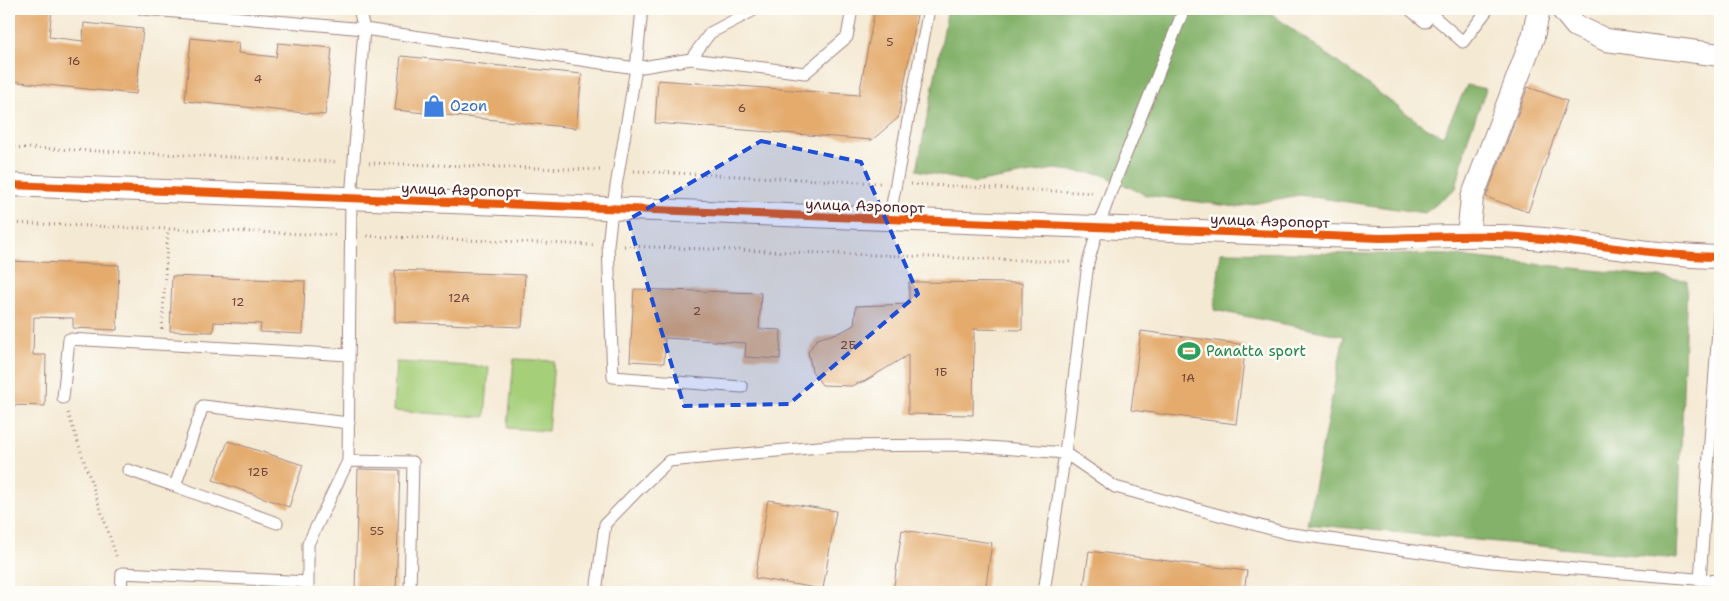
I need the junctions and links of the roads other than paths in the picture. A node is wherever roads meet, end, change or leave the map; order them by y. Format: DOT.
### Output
graph roads {
  1 [pos="142,9"];
  2 [pos="359,9"];
  3 [pos="642,9"];
  4 [pos="756,9"];
  5 [pos="852,9"];
  6 [pos="929,9"];
  7 [pos="1184,9"];
  8 [pos="1409,9"];
  9 [pos="1488,9"];
  10 [pos="1539,9"];
  11 [pos="1562,9"];
  12 [pos="1434,12"];
  13 [pos="364,29"];
  14 [pos="1720,55"];
  15 [pos="691,59"];
  16 [pos="636,68"];
  17 [pos="9,185"];
  18 [pos="351,199"];
  19 [pos="612,210"];
  20 [pos="889,220"];
  21 [pos="1098,228"];
  22 [pos="1468,236"];
  23 [pos="1720,257"];
  24 [pos="1720,302"];
  25 [pos="349,355"];
  26 [pos="742,387"];
  27 [pos="63,398"];
  28 [pos="349,423"];
  29 [pos="1065,453"];
  30 [pos="348,461"];
  31 [pos="128,470"];
  32 [pos="175,486"];
  33 [pos="277,523"];
  34 [pos="1700,580"];
  35 [pos="1720,581"];
  36 [pos="308,587"];
  37 [pos="122,592"];
  38 [pos="410,592"];
  39 [pos="596,592"];
  40 [pos="1044,592"];
  1 -- 13 [label="lane"];
  2 -- 13 [label="lane"];
  3 -- 16 [label="lane"];
  4 -- 15 [label="lane"];
  5 -- 15 [label="lane"];
  6 -- 20 [label="lane"];
  7 -- 21 [label="lane"];
  8 -- 12 [label="lane"];
  9 -- 12 [label="lane"];
  10 -- 22 [label="street"];
  11 -- 14 [label="street"];
  13 -- 16 [label="lane"];
  13 -- 18 [label="lane"];
  15 -- 16 [label="lane"];
  16 -- 19 [label="lane"];
  17 -- 18 [label="street, улица Аэропорт"];
  18 -- 19 [label="street, улица Аэропорт"];
  18 -- 25 [label="lane"];
  19 -- 20 [label="street, улица Аэропорт"];
  19 -- 26 [label="lane"];
  20 -- 21 [label="street, улица Аэропорт"];
  21 -- 22 [label="street, улица Аэропорт"];
  21 -- 29 [label="lane"];
  22 -- 23 [label="street, улица Аэропорт"];
  24 -- 34 [label="lane"];
  25 -- 27 [label="lane"];
  25 -- 28 [label="lane"];
  28 -- 30 [label="lane"];
  28 -- 32 [label="lane"];
  29 -- 34 [label="lane"];
  29 -- 39 [label="lane"];
  29 -- 40 [label="lane"];
  30 -- 36 [label="lane"];
  30 -- 38 [label="lane"];
  31 -- 32 [label="lane"];
  32 -- 33 [label="lane"];
  34 -- 35 [label="lane"];
  36 -- 37 [label="lane"];
}
